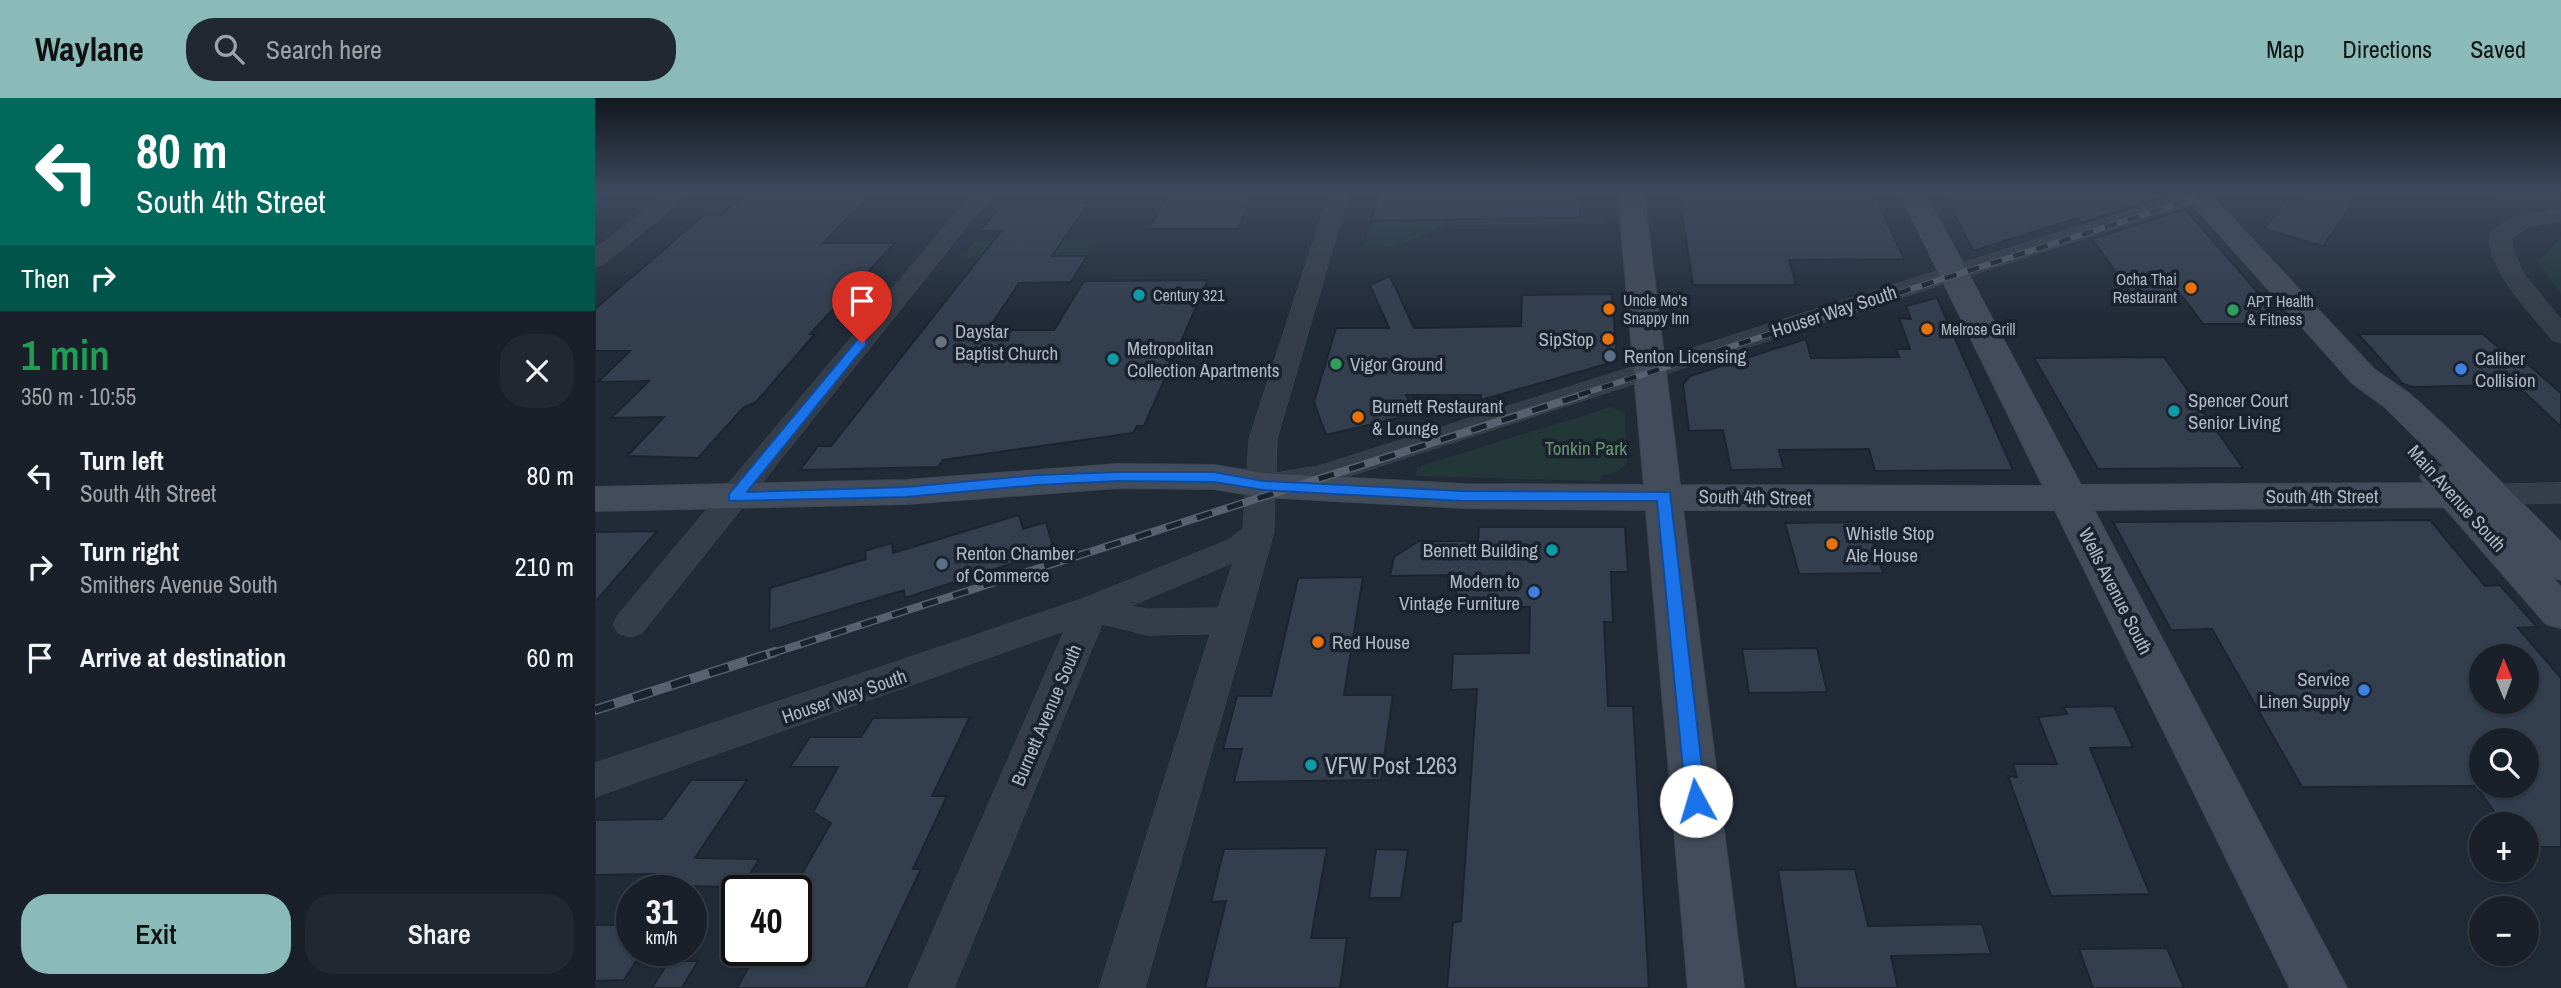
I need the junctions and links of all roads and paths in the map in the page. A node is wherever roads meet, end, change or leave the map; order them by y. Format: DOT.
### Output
graph roads {
  1 [pos="627,236"];
  2 [pos="949,236"];
  3 [pos="1326,236"];
  4 [pos="1636,236"];
  5 [pos="1934,236"];
  6 [pos="2073,236"];
  7 [pos="2236,236"];
  8 [pos="2501,236"];
  9 [pos="595,260"];
  10 [pos="1953,274"];
  11 [pos="2561,335"];
  12 [pos="1648,371"];
  13 [pos="1263,485"];
  14 [pos="2561,493"];
  15 [pos="2472,495"];
  16 [pos="1665,496"];
  17 [pos="735,498"];
  18 [pos="2068,498"];
  19 [pos="595,499"];
  20 [pos="1256,535"];
  21 [pos="2561,566"];
  22 [pos="1091,609"];
  23 [pos="2561,613"];
  24 [pos="1231,621"];
  25 [pos="630,624"];
  26 [pos="595,780"];
  27 [pos="931,988"];
  28 [pos="1122,988"];
  29 [pos="1716,988"];
  30 [pos="2319,988"];
  1 -- 9 [label="street"];
  2 -- 17 [label="street"];
  3 -- 13 [label="street"];
  4 -- 12 [label="street"];
  5 -- 10 [label="street, Wells Avenue South"];
  6 -- 10 [label="street, Houser Way South"];
  7 -- 15 [label="street, Main Avenue South"];
  8 -- 11 [label="street"];
  10 -- 12 [label="street, Houser Way South"];
  10 -- 18 [label="street, Wells Avenue South"];
  12 -- 13 [label="street, Houser Way South"];
  12 -- 16 [label="street"];
  13 -- 16 [label="street, South 4th Street"];
  13 -- 17 [label="street, South 4th Street"];
  13 -- 20 [label="street"];
  14 -- 15 [label="street"];
  15 -- 18 [label="street, South 4th Street"];
  15 -- 21 [label="street, Main Avenue South"];
  15 -- 23 [label="street, Main Avenue South"];
  16 -- 18 [label="street, South 4th Street"];
  16 -- 29 [label="street"];
  17 -- 19 [label="street, South 4th Street"];
  17 -- 25 [label="street"];
  18 -- 30 [label="street, Wells Avenue South"];
  20 -- 22 [label="street"];
  20 -- 24 [label="street"];
  22 -- 24 [label="street"];
  22 -- 26 [label="street, Houser Way South"];
  22 -- 27 [label="street, Burnett Avenue South"];
  24 -- 28 [label="street"];
}
